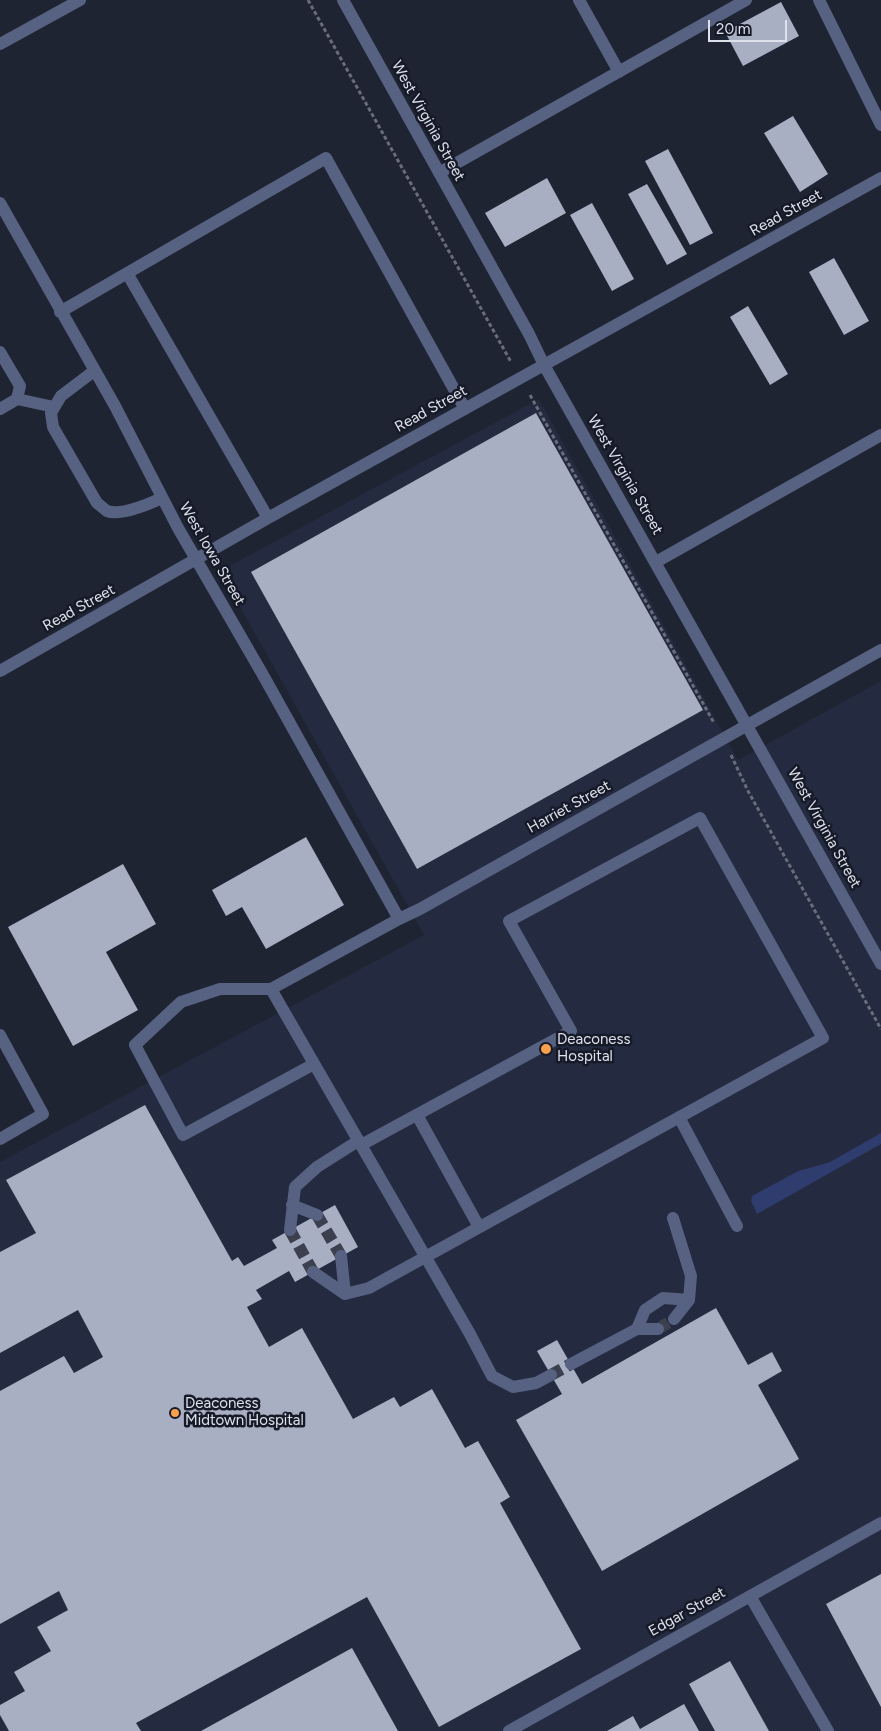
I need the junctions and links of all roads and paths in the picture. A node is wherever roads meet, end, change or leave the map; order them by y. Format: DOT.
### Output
graph roads {
  1 [pos="80,0"];
  2 [pos="308,0"];
  3 [pos="343,0"];
  4 [pos="579,0"];
  5 [pos="746,0"];
  6 [pos="818,0"];
  7 [pos="0,44"];
  8 [pos="619,72"];
  9 [pos="881,125"];
  10 [pos="439,173"];
  11 [pos="881,178"];
  12 [pos="0,203"];
  13 [pos="127,273"];
  14 [pos="60,312"];
  15 [pos="0,352"];
  16 [pos="510,360"];
  17 [pos="544,365"];
  18 [pos="94,371"];
  19 [pos="17,399"];
  20 [pos="54,407"];
  21 [pos="537,407"];
  22 [pos="0,409"];
  23 [pos="464,409"];
  24 [pos="881,435"];
  25 [pos="162,498"];
  26 [pos="268,518"];
  27 [pos="196,560"];
  28 [pos="656,562"];
  29 [pos="881,650"];
  30 [pos="0,671"];
  31 [pos="707,710"];
  32 [pos="748,726"];
  33 [pos="736,763"];
  34 [pos="399,919"];
  35 [pos="881,964"];
  36 [pos="271,990"];
  37 [pos="881,1029"];
  38 [pos="0,1035"];
  39 [pos="4,1050"];
  40 [pos="314,1064"];
  41 [pos="417,1115"];
  42 [pos="679,1117"];
  43 [pos="0,1139"];
  44 [pos="360,1143"];
  45 [pos="292,1205"];
  46 [pos="317,1215"];
  47 [pos="673,1218"];
  48 [pos="737,1226"];
  49 [pos="479,1227"];
  50 [pos="290,1230"];
  51 [pos="341,1256"];
  52 [pos="425,1257"];
  53 [pos="313,1272"];
  54 [pos="345,1294"];
  55 [pos="689,1300"];
  56 [pos="674,1319"];
  57 [pos="637,1329"];
  58 [pos="658,1329"];
  59 [pos="571,1364"];
  60 [pos="551,1375"];
  61 [pos="881,1523"];
  62 [pos="750,1596"];
  63 [pos="509,1731"];
  64 [pos="828,1731"];
  1 -- 7 [label="street"];
  2 -- 16 [label="path"];
  3 -- 10 [label="street, West Virginia Street"];
  4 -- 8 [label="street"];
  5 -- 8 [label="street"];
  6 -- 9 [label="street"];
  8 -- 10 [label="street"];
  10 -- 17 [label="street, West Virginia Street"];
  11 -- 17 [label="street, Read Street"];
  12 -- 14 [label="street, West Iowa Street"];
  13 -- 14 [label="street"];
  13 -- 23 [label="street"];
  13 -- 26 [label="street"];
  14 -- 18 [label="street, West Iowa Street"];
  15 -- 19 [label="street"];
  17 -- 23 [label="street, Read Street"];
  17 -- 28 [label="street, West Virginia Street"];
  18 -- 20 [label="street"];
  18 -- 25 [label="street, West Iowa Street"];
  19 -- 20 [label="street"];
  19 -- 22 [label="street"];
  20 -- 25 [label="street"];
  21 -- 31 [label="path"];
  23 -- 26 [label="street, Read Street"];
  24 -- 28 [label="street"];
  25 -- 27 [label="street, West Iowa Street"];
  26 -- 27 [label="street, Read Street"];
  27 -- 30 [label="street, Read Street"];
  27 -- 34 [label="street, West Iowa Street"];
  28 -- 32 [label="street, West Virginia Street"];
  29 -- 32 [label="street, Harriet Street"];
  32 -- 34 [label="street, Harriet Street"];
  32 -- 35 [label="street, West Virginia Street"];
  33 -- 37 [label="path"];
  34 -- 36 [label="street, Harriet Street"];
  36 -- 40 [label="street"];
  36 -- 40 [label="street"];
  38 -- 39 [label="street"];
  39 -- 43 [label="street"];
  40 -- 44 [label="street"];
  41 -- 42 [label="street"];
  41 -- 44 [label="street"];
  41 -- 49 [label="street"];
  42 -- 48 [label="street"];
  42 -- 49 [label="street"];
  44 -- 45 [label="street"];
  44 -- 52 [label="street"];
  45 -- 46 [label="street"];
  45 -- 50 [label="street"];
  47 -- 55 [label="street"];
  49 -- 52 [label="street"];
  51 -- 54 [label="street"];
  52 -- 54 [label="street"];
  52 -- 60 [label="street"];
  53 -- 54 [label="street"];
  55 -- 56 [label="street"];
  55 -- 57 [label="street"];
  57 -- 58 [label="street"];
  57 -- 59 [label="street"];
  61 -- 62 [label="street, Edgar Street"];
  62 -- 63 [label="street, Edgar Street"];
  62 -- 64 [label="street"];
}
